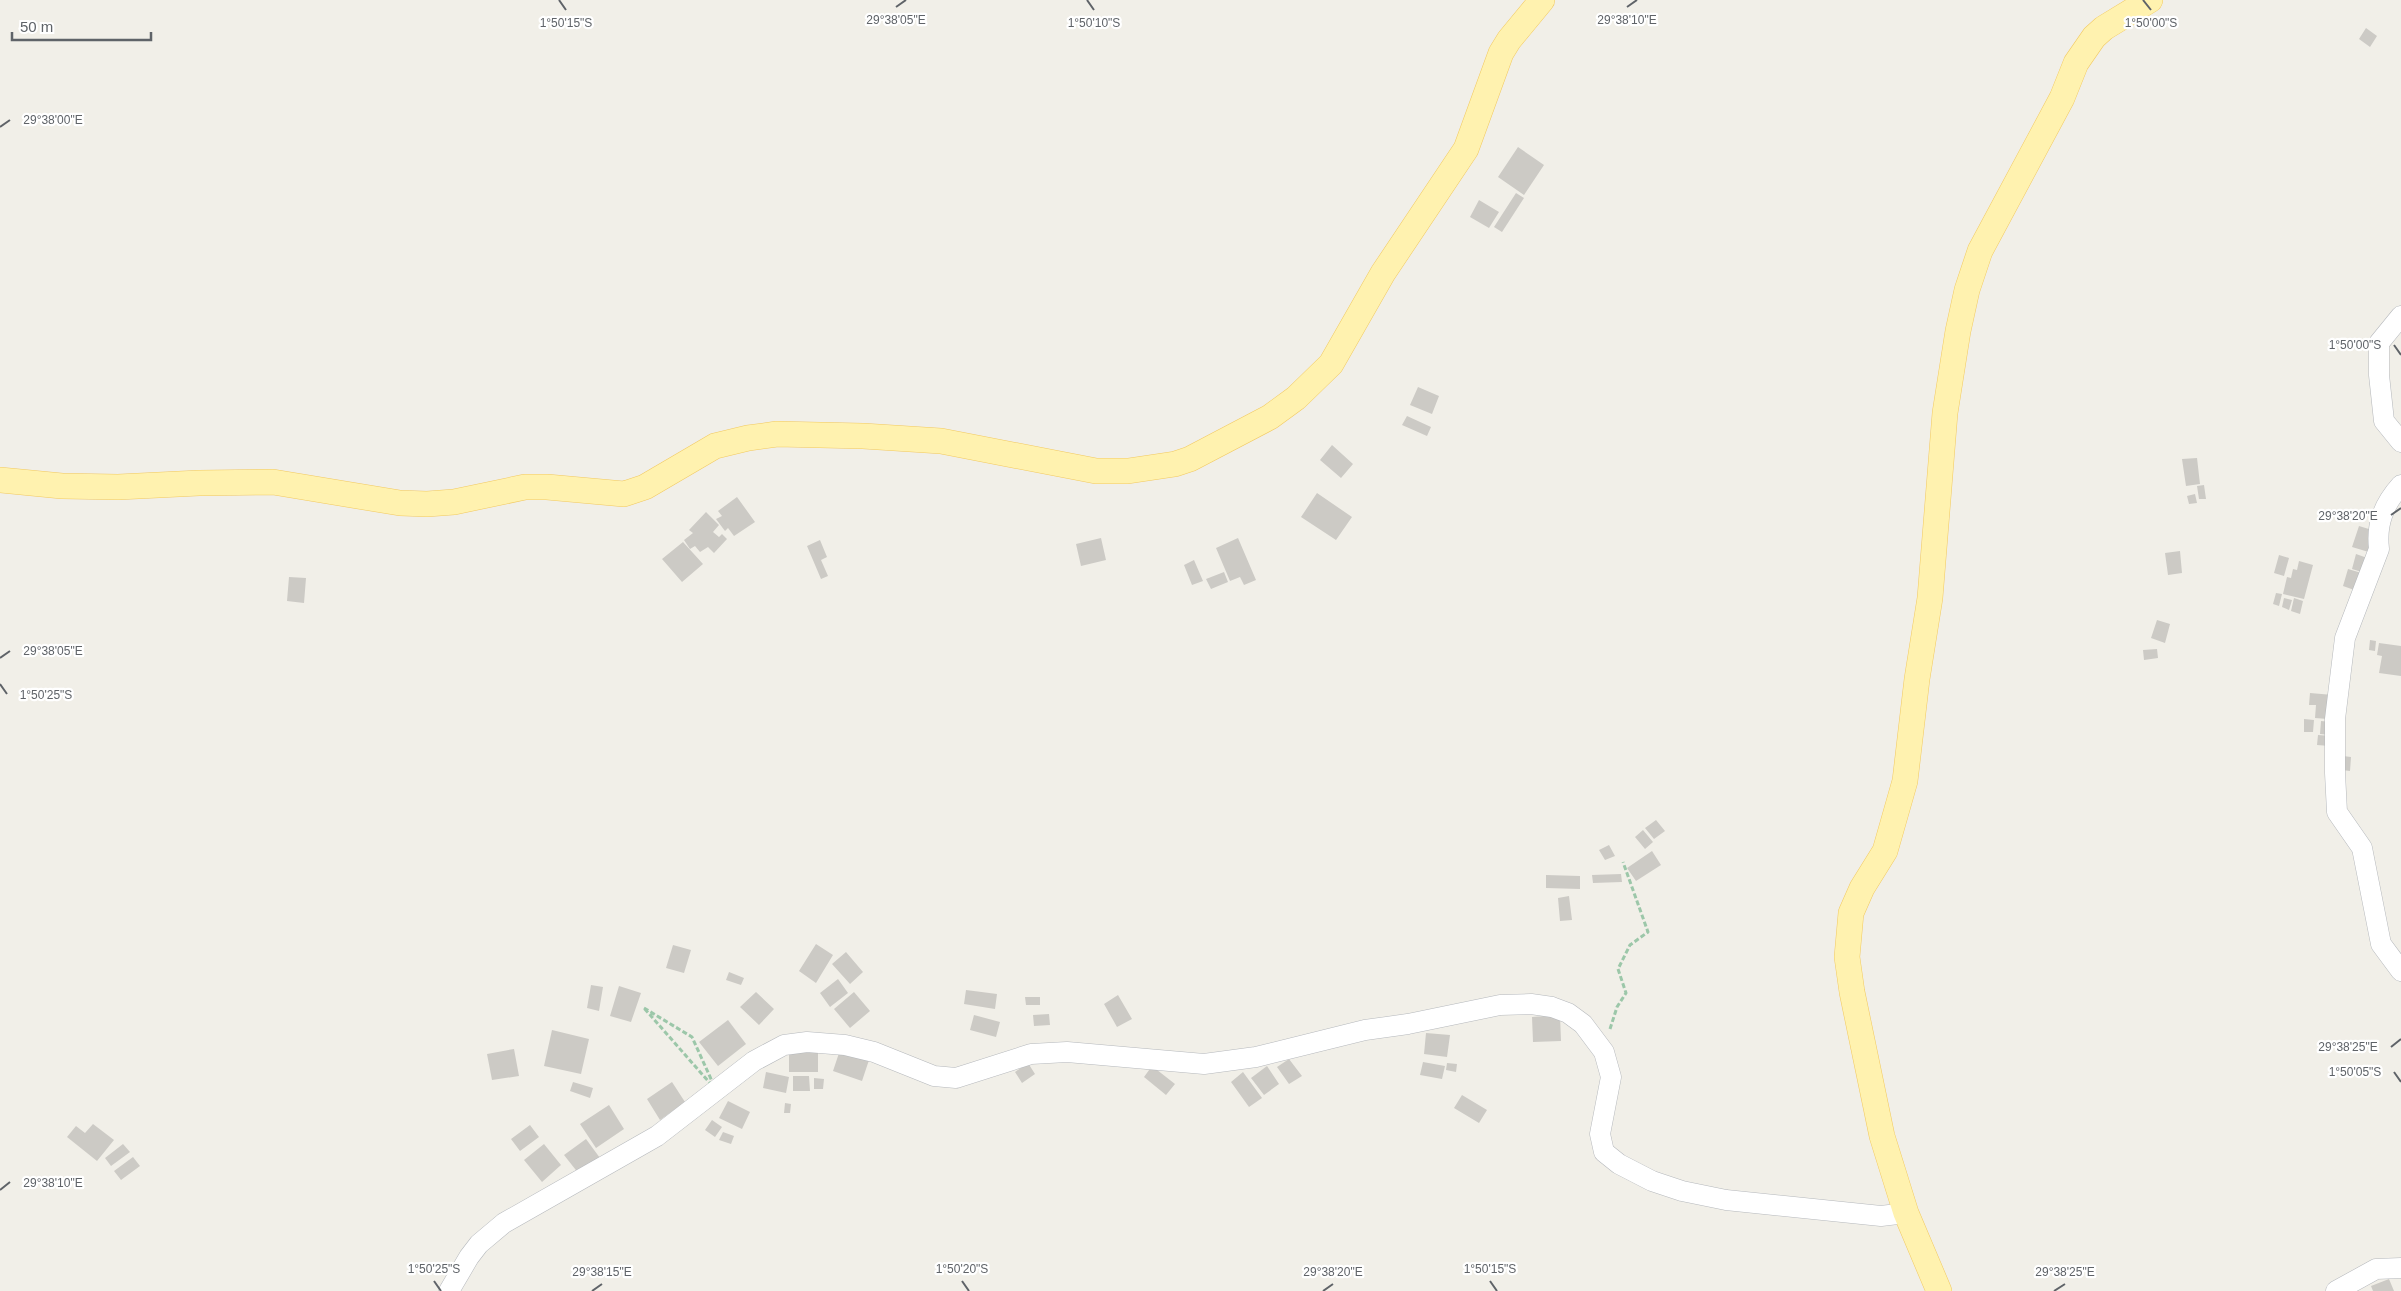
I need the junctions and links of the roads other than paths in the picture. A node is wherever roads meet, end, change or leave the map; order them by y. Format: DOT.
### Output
graph roads {
  1 [pos="1542,0"];
  2 [pos="2150,0"];
  3 [pos="2401,316"];
  4 [pos="2401,442"];
  5 [pos="0,480"];
  6 [pos="2401,485"];
  7 [pos="2401,971"];
  8 [pos="1906,1213"];
  9 [pos="2401,1268"];
  10 [pos="449,1291"];
  11 [pos="1938,1291"];
  12 [pos="2336,1291"];
  1 -- 5 [label="main road"];
  2 -- 8 [label="main road"];
  3 -- 4 [label="street"];
  6 -- 7 [label="street"];
  8 -- 10 [label="street"];
  8 -- 11 [label="main road"];
  9 -- 12 [label="street"];
}
